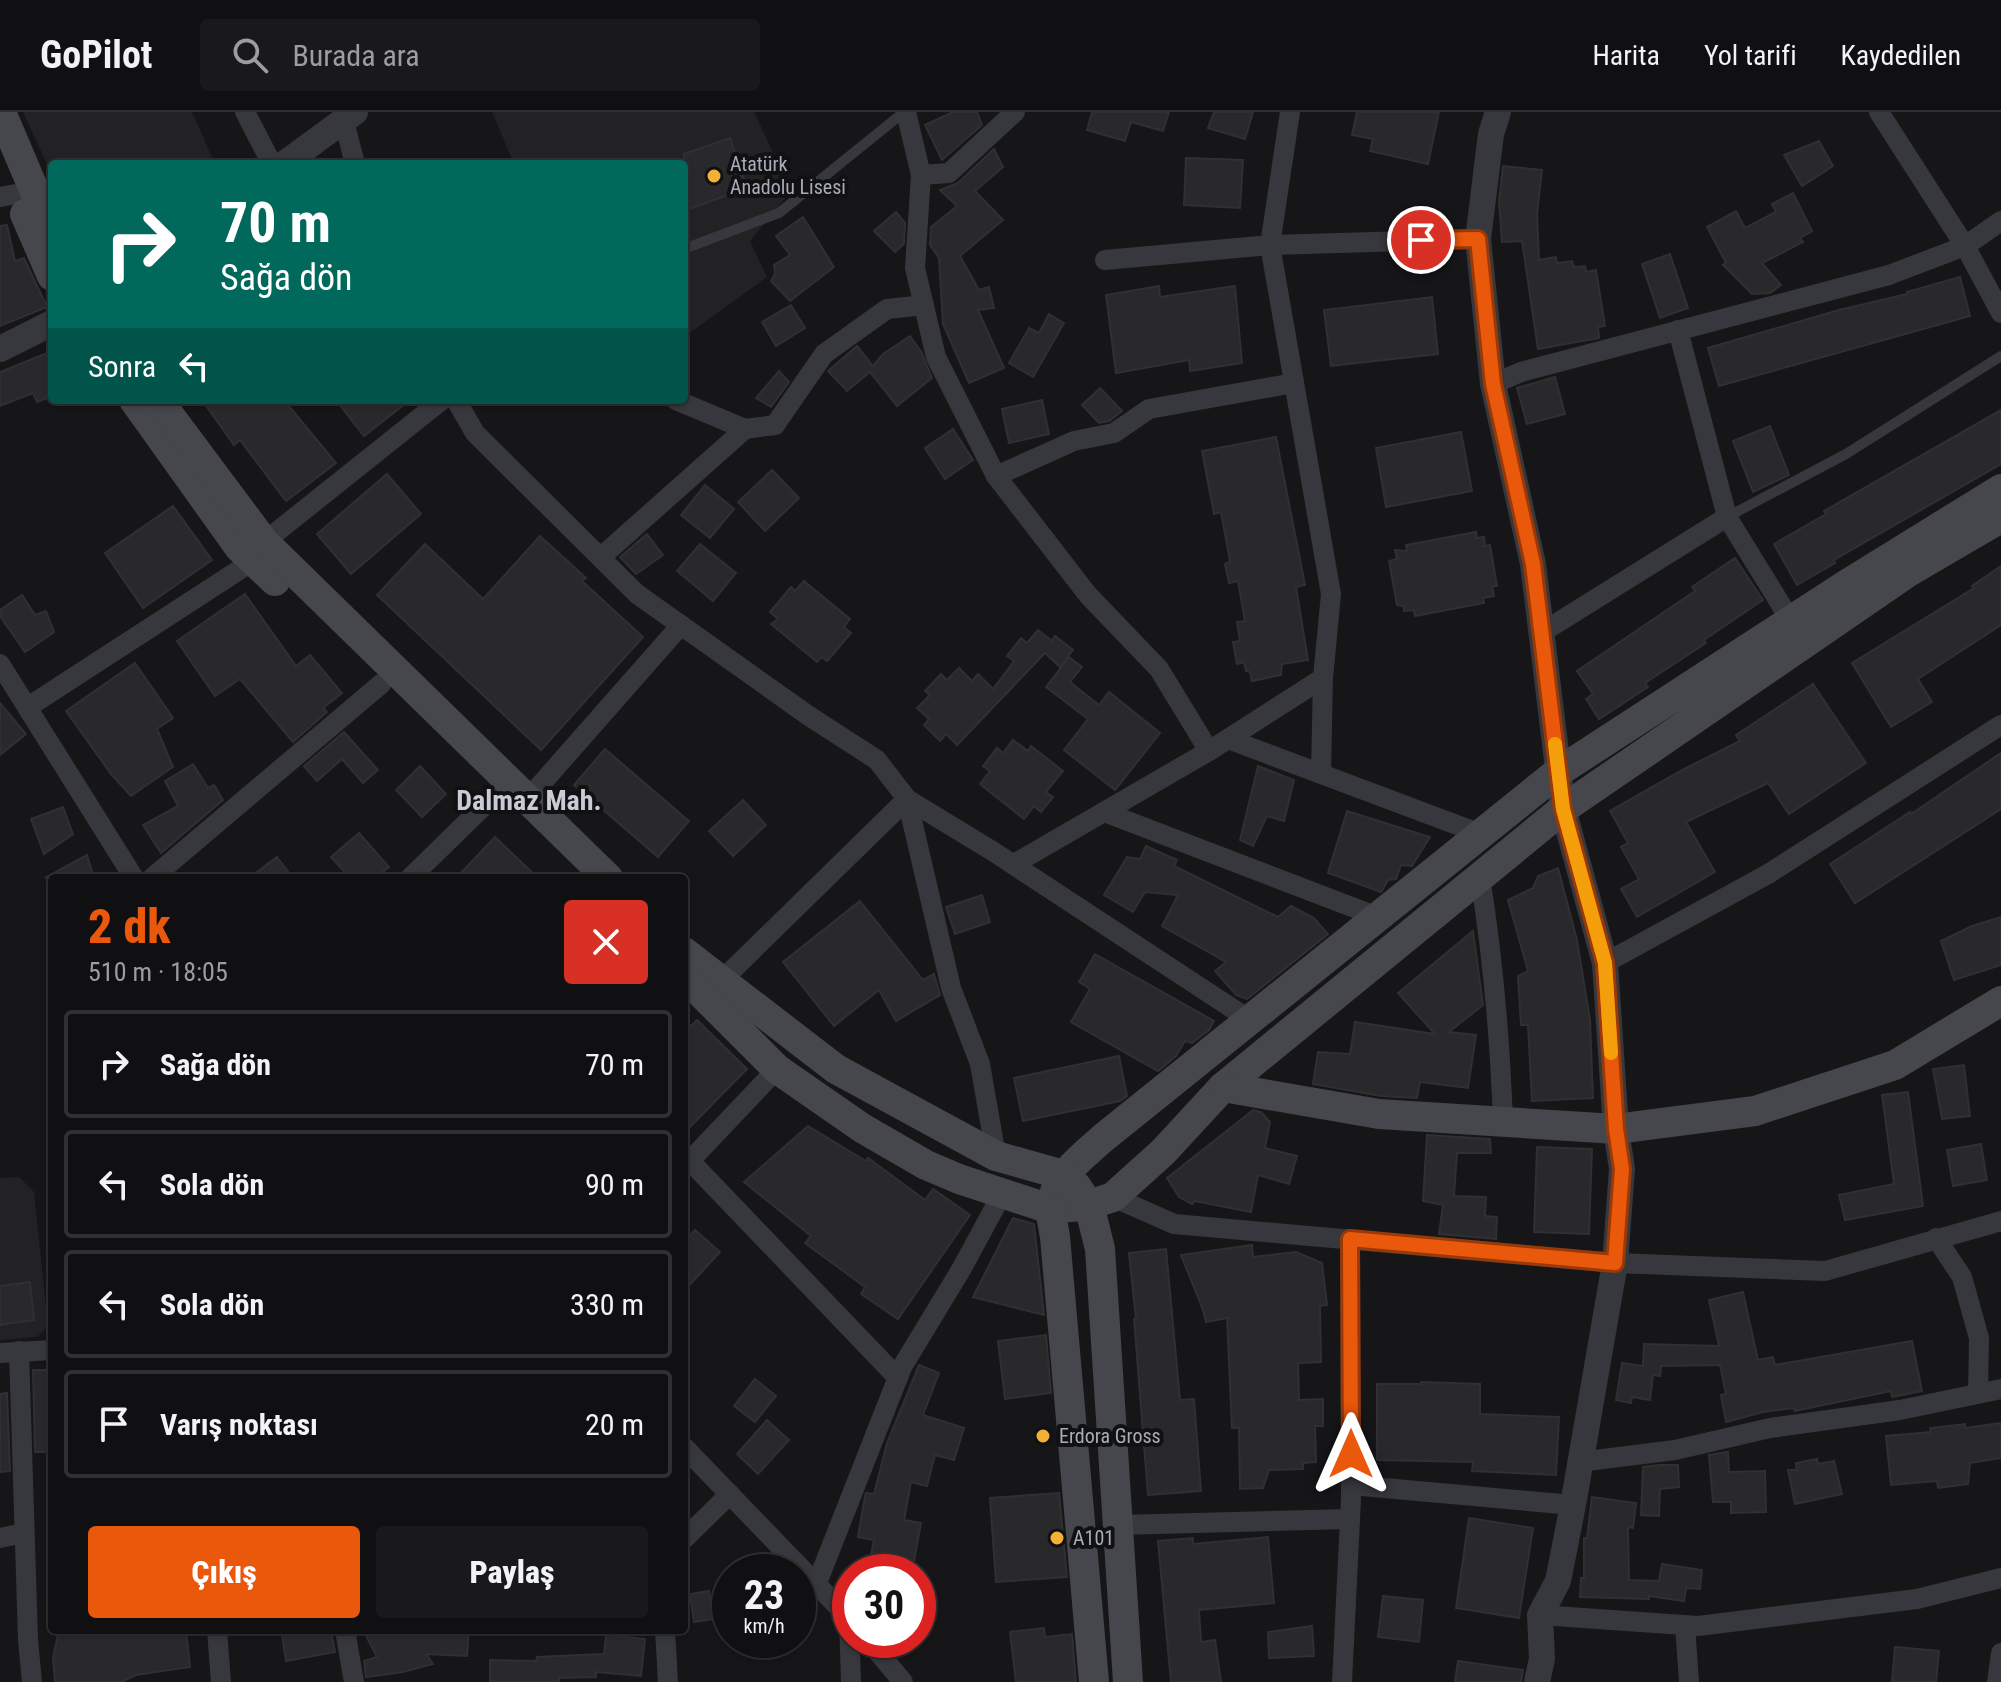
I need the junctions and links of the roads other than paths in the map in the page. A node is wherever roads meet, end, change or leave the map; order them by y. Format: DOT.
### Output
graph roads {
  1 [pos="1,112"];
  2 [pos="245,112"];
  3 [pos="905,112"];
  4 [pos="1015,112"];
  5 [pos="1290,112"];
  6 [pos="1498,112"];
  7 [pos="1879,112"];
  8 [pos="350,116"];
  9 [pos="0,157"];
  10 [pos="270,160"];
  11 [pos="290,160"];
  12 [pos="355,160"];
  13 [pos="921,175"];
  14 [pos="8,196"];
  15 [pos="2001,221"];
  16 [pos="48,223"];
  17 [pos="1478,239"];
  18 [pos="1270,245"];
  19 [pos="1965,246"];
  20 [pos="688,247"];
  21 [pos="1105,260"];
  22 [pos="48,269"];
  23 [pos="924,305"];
  24 [pos="2001,313"];
  25 [pos="48,325"];
  26 [pos="1678,330"];
  27 [pos="0,349"];
  28 [pos="2001,356"];
  29 [pos="1294,383"];
  30 [pos="1493,384"];
  31 [pos="137,404"];
  32 [pos="161,404"];
  33 [pos="437,404"];
  34 [pos="458,404"];
  35 [pos="686,404"];
  36 [pos="745,429"];
  37 [pos="996,476"];
  38 [pos="2001,489"];
  39 [pos="1727,517"];
  40 [pos="2001,518"];
  41 [pos="258,551"];
  42 [pos="601,557"];
  43 [pos="1791,621"];
  44 [pos="681,625"];
  45 [pos="1541,633"];
  46 [pos="0,664"];
  47 [pos="1323,678"];
  48 [pos="381,684"];
  49 [pos="0,700"];
  50 [pos="25,702"];
  51 [pos="2001,725"];
  52 [pos="1228,739"];
  53 [pos="1209,751"];
  54 [pos="1558,772"];
  55 [pos="1321,774"];
  56 [pos="496,794"];
  57 [pos="907,799"];
  58 [pos="527,800"];
  59 [pos="1563,809"];
  60 [pos="1104,812"];
  61 [pos="1481,834"];
  62 [pos="1014,864"];
  63 [pos="132,874"];
  64 [pos="157,874"];
  65 [pos="414,874"];
  66 [pos="579,874"];
  67 [pos="604,874"];
  68 [pos="1480,877"];
  69 [pos="1378,917"];
  70 [pos="688,955"];
  71 [pos="1605,963"];
  72 [pos="688,980"];
  73 [pos="721,981"];
  74 [pos="2001,1001"];
  75 [pos="1250,1020"];
  76 [pos="777,1069"];
  77 [pos="1223,1087"];
  78 [pos="1503,1122"];
  79 [pos="1616,1129"];
  80 [pos="996,1156"];
  81 [pos="688,1163"];
  82 [pos="688,1165"];
  83 [pos="1063,1175"];
  84 [pos="1002,1194"];
  85 [pos="1101,1201"];
  86 [pos="1050,1209"];
  87 [pos="2001,1221"];
  88 [pos="1936,1238"];
  89 [pos="1350,1239"];
  90 [pos="1615,1263"];
  91 [pos="48,1350"];
  92 [pos="9,1352"];
  93 [pos="898,1378"];
  94 [pos="2001,1389"];
  95 [pos="1978,1394"];
  96 [pos="688,1451"];
  97 [pos="1579,1462"];
  98 [pos="1351,1485"];
  99 [pos="730,1494"];
  100 [pos="1573,1505"];
  101 [pos="1350,1519"];
  102 [pos="1118,1525"];
  103 [pos="24,1533"];
  104 [pos="688,1535"];
  105 [pos="0,1538"];
  106 [pos="2001,1578"];
  107 [pos="817,1583"];
  108 [pos="832,1599"];
  109 [pos="1540,1615"];
  110 [pos="1685,1625"];
  111 [pos="217,1634"];
  112 [pos="346,1634"];
  113 [pos="665,1634"];
  114 [pos="2001,1653"];
  115 [pos="850,1658"];
  116 [pos="883,1658"];
  117 [pos="32,1682"];
  118 [pos="221,1682"];
  119 [pos="354,1682"];
  120 [pos="668,1682"];
  121 [pos="851,1682"];
  122 [pos="903,1682"];
  123 [pos="1094,1682"];
  124 [pos="1128,1682"];
  125 [pos="1342,1682"];
  126 [pos="1537,1682"];
  127 [pos="1689,1682"];
  128 [pos="1997,1682"];
  1 -- 16 [label="main road"];
  2 -- 10 [label="street"];
  3 -- 13 [label="street"];
  3 -- 20 [label="lane"];
  4 -- 13 [label="street"];
  5 -- 18 [label="street"];
  6 -- 17 [label="street"];
  7 -- 19 [label="street"];
  8 -- 11 [label="street"];
  8 -- 12 [label="street"];
  9 -- 14 [label="main road"];
  13 -- 23 [label="street"];
  14 -- 22 [label="main road"];
  15 -- 19 [label="street"];
  17 -- 18 [label="street"];
  17 -- 30 [label="street"];
  18 -- 21 [label="street"];
  18 -- 29 [label="street"];
  19 -- 24 [label="street"];
  19 -- 26 [label="street"];
  23 -- 36 [label="street"];
  23 -- 37 [label="street"];
  25 -- 27 [label="street"];
  26 -- 30 [label="street"];
  26 -- 39 [label="street"];
  28 -- 39 [label="lane"];
  29 -- 37 [label="street"];
  29 -- 47 [label="street"];
  30 -- 45 [label="street"];
  31 -- 41 [label="main road"];
  32 -- 41 [label="main road"];
  33 -- 41 [label="street"];
  34 -- 42 [label="street"];
  35 -- 36 [label="street"];
  36 -- 42 [label="street"];
  37 -- 53 [label="street"];
  38 -- 43 [label="main road"];
  39 -- 43 [label="street"];
  39 -- 45 [label="street"];
  40 -- 59 [label="main road"];
  41 -- 48 [label="main road"];
  41 -- 50 [label="street"];
  41 -- 58 [label="main road"];
  42 -- 44 [label="street"];
  43 -- 54 [label="main road"];
  44 -- 57 [label="street"];
  44 -- 58 [label="street"];
  45 -- 54 [label="street"];
  46 -- 50 [label="street"];
  47 -- 52 [label="street"];
  47 -- 55 [label="street"];
  48 -- 56 [label="main road"];
  48 -- 64 [label="street"];
  49 -- 50 [label="street"];
  50 -- 63 [label="street"];
  51 -- 71 [label="street"];
  52 -- 53 [label="street"];
  52 -- 55 [label="street"];
  53 -- 60 [label="street"];
  54 -- 59 [label="street"];
  54 -- 61 [label="main road"];
  55 -- 61 [label="street"];
  56 -- 65 [label="street"];
  56 -- 66 [label="main road"];
  57 -- 62 [label="street"];
  57 -- 73 [label="street"];
  57 -- 80 [label="street"];
  58 -- 67 [label="main road"];
  59 -- 68 [label="main road"];
  59 -- 71 [label="street"];
  60 -- 62 [label="street"];
  60 -- 69 [label="street"];
  61 -- 69 [label="main road"];
  62 -- 75 [label="street"];
  68 -- 77 [label="main road"];
  68 -- 78 [label="street"];
  69 -- 75 [label="main road"];
  70 -- 73 [label="main road"];
  71 -- 79 [label="street"];
  72 -- 76 [label="main road"];
  73 -- 80 [label="main road"];
  74 -- 79 [label="main road"];
  75 -- 83 [label="main road"];
  76 -- 81 [label="street"];
  76 -- 84 [label="main road"];
  77 -- 78 [label="main road"];
  77 -- 85 [label="main road"];
  78 -- 79 [label="main road"];
  79 -- 90 [label="street"];
  80 -- 83 [label="main road"];
  82 -- 93 [label="street"];
  83 -- 85 [label="main road"];
  83 -- 86 [label="main road"];
  84 -- 86 [label="main road"];
  84 -- 93 [label="street"];
  85 -- 86 [label="main road"];
  85 -- 89 [label="street"];
  85 -- 102 [label="main road"];
  86 -- 123 [label="main road"];
  87 -- 88 [label="street"];
  88 -- 90 [label="street"];
  88 -- 95 [label="street"];
  89 -- 90 [label="street"];
  89 -- 98 [label="street"];
  90 -- 97 [label="street"];
  91 -- 92 [label="street"];
  92 -- 103 [label="street"];
  93 -- 107 [label="street"];
  94 -- 95 [label="street"];
  95 -- 97 [label="street"];
  96 -- 99 [label="street"];
  97 -- 100 [label="street"];
  98 -- 100 [label="street"];
  98 -- 101 [label="street"];
  99 -- 104 [label="street"];
  99 -- 107 [label="street"];
  100 -- 109 [label="street"];
  101 -- 102 [label="street"];
  101 -- 125 [label="street"];
  102 -- 124 [label="main road"];
  103 -- 105 [label="street"];
  103 -- 117 [label="street"];
  106 -- 110 [label="street"];
  107 -- 108 [label="street"];
  109 -- 110 [label="street"];
  109 -- 126 [label="street"];
  110 -- 127 [label="street"];
  111 -- 118 [label="street"];
  112 -- 119 [label="street"];
  113 -- 120 [label="street"];
  114 -- 128 [label="street"];
  115 -- 121 [label="street"];
  116 -- 122 [label="street"];
}
